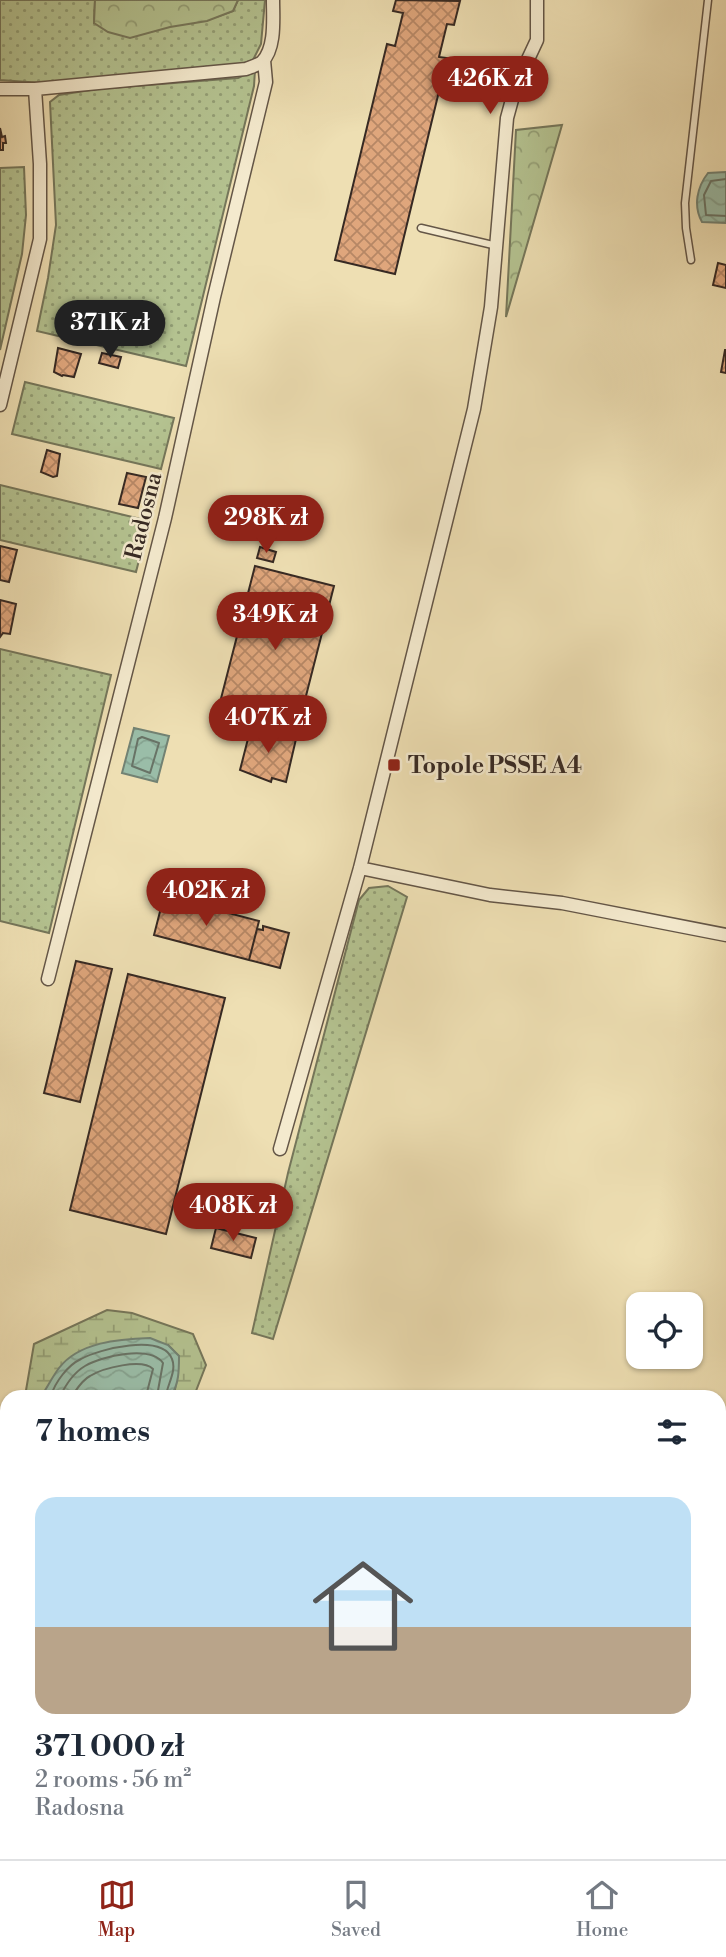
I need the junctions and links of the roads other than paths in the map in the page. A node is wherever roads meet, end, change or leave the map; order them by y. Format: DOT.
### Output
graph roads {
  1 [pos="273,0"];
  2 [pos="537,0"];
  3 [pos="708,0"];
  4 [pos="264,60"];
  5 [pos="0,89"];
  6 [pos="35,89"];
  7 [pos="421,228"];
  8 [pos="497,246"];
  9 [pos="691,260"];
  10 [pos="0,405"];
  11 [pos="360,868"];
  12 [pos="726,935"];
  13 [pos="48,979"];
  14 [pos="280,1149"];
  1 -- 4 [label="street, Radosna"];
  2 -- 8 [label="street"];
  3 -- 9 [label="lane"];
  4 -- 6 [label="street"];
  4 -- 13 [label="street, Radosna"];
  5 -- 6 [label="street"];
  6 -- 10 [label="street"];
  7 -- 8 [label="lane"];
  8 -- 11 [label="street"];
  11 -- 12 [label="street"];
  11 -- 14 [label="street"];
}
